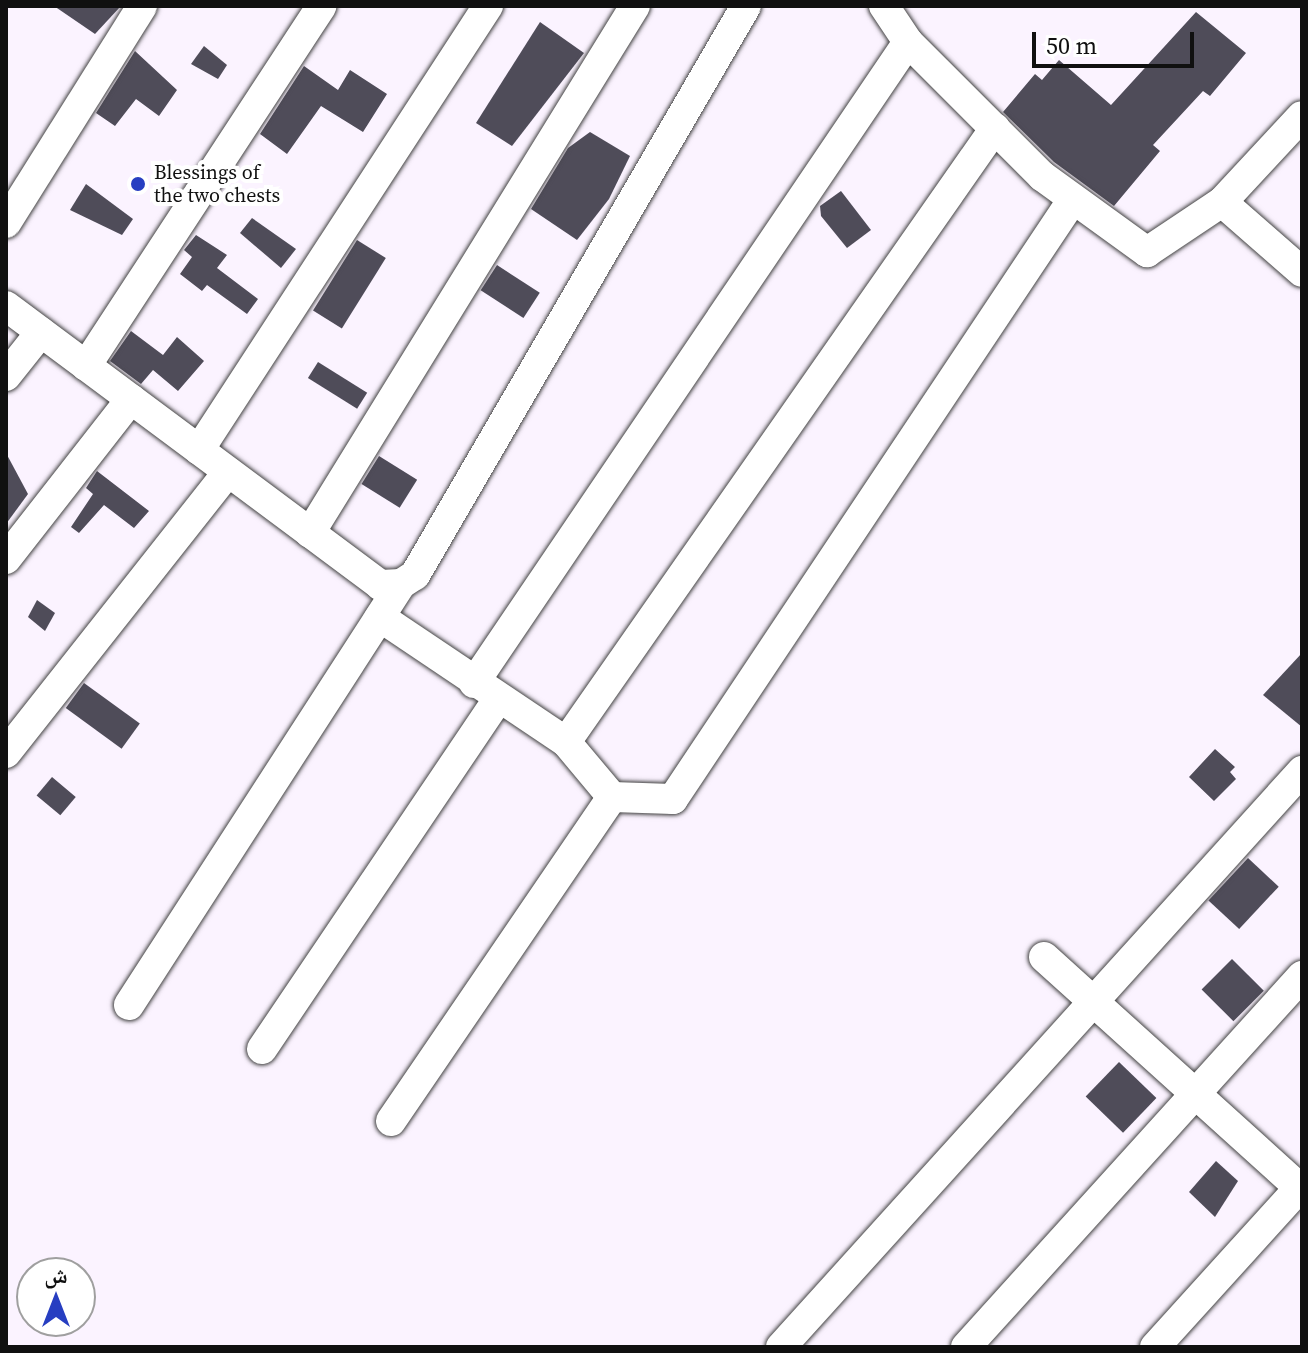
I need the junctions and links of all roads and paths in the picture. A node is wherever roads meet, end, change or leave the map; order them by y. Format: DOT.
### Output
graph roads {
  1 [pos="142,6"];
  2 [pos="322,6"];
  3 [pos="488,6"];
  4 [pos="635,6"];
  5 [pos="746,6"];
  6 [pos="884,6"];
  7 [pos="908,42"];
  8 [pos="1302,116"];
  9 [pos="995,128"];
  10 [pos="1073,199"];
  11 [pos="1222,202"];
  12 [pos="6,223"];
  13 [pos="1302,272"];
  14 [pos="6,306"];
  15 [pos="41,332"];
  16 [pos="86,366"];
  17 [pos="6,376"];
  18 [pos="131,399"];
  19 [pos="199,450"];
  20 [pos="228,472"];
  21 [pos="310,533"];
  22 [pos="6,559"];
  23 [pos="401,584"];
  24 [pos="380,617"];
  25 [pos="486,691"];
  26 [pos="566,742"];
  27 [pos="6,753"];
  28 [pos="1302,771"];
  29 [pos="612,797"];
  30 [pos="1044,957"];
  31 [pos="1302,976"];
  32 [pos="1093,1002"];
  33 [pos="129,1005"];
  34 [pos="262,1049"];
  35 [pos="1195,1093"];
  36 [pos="391,1121"];
  37 [pos="1301,1188"];
  38 [pos="781,1347"];
  39 [pos="966,1347"];
  40 [pos="1155,1347"];
  1 -- 12 [label="street"];
  2 -- 16 [label="street"];
  3 -- 19 [label="street"];
  4 -- 21 [label="street"];
  5 -- 23 [label="street"];
  6 -- 7 [label="street"];
  7 -- 9 [label="street"];
  7 -- 25 [label="street"];
  8 -- 11 [label="street"];
  9 -- 10 [label="street"];
  9 -- 26 [label="street"];
  10 -- 11 [label="street"];
  10 -- 29 [label="street"];
  11 -- 13 [label="street"];
  14 -- 15 [label="street"];
  15 -- 16 [label="street"];
  15 -- 17 [label="street"];
  16 -- 18 [label="street"];
  18 -- 19 [label="street"];
  18 -- 22 [label="street"];
  19 -- 20 [label="street"];
  20 -- 21 [label="street"];
  20 -- 27 [label="street"];
  21 -- 23 [label="street"];
  23 -- 24 [label="street"];
  24 -- 25 [label="street"];
  24 -- 33 [label="street"];
  25 -- 26 [label="street"];
  25 -- 34 [label="street"];
  26 -- 29 [label="street"];
  28 -- 32 [label="street"];
  29 -- 36 [label="street"];
  30 -- 32 [label="street"];
  31 -- 35 [label="street"];
  32 -- 35 [label="street"];
  32 -- 38 [label="street"];
  35 -- 37 [label="street"];
  35 -- 39 [label="street"];
  37 -- 40 [label="street"];
}
